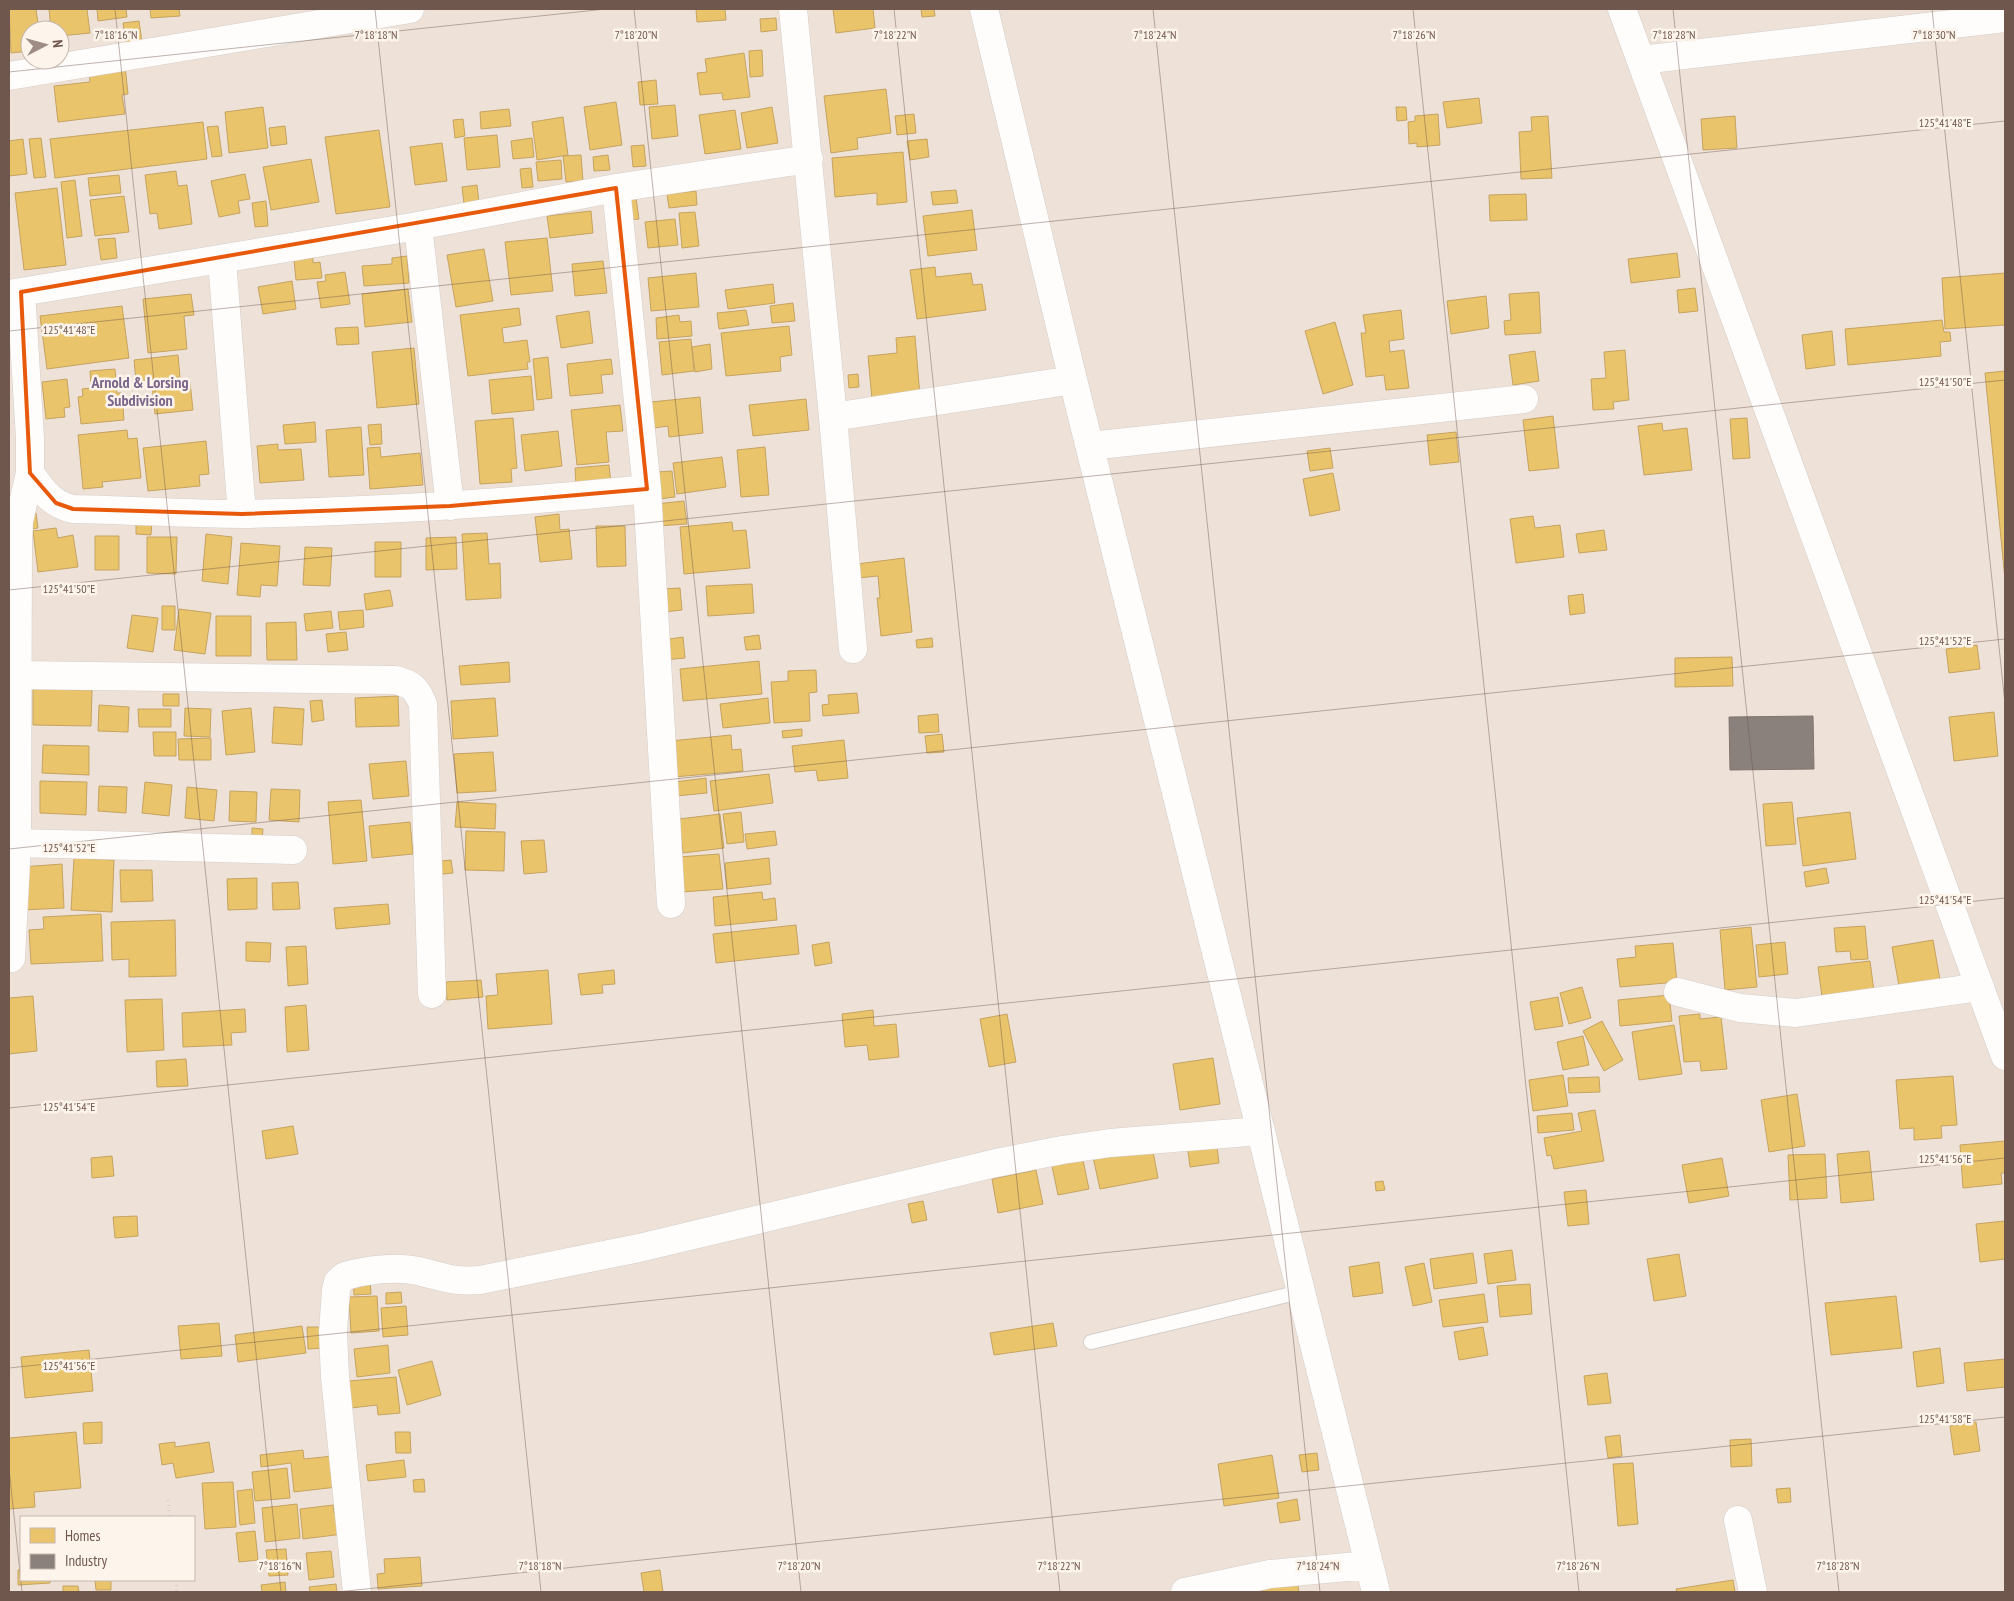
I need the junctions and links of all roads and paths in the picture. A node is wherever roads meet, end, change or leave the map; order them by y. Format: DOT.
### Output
graph roads {
  1 [pos="410,9"];
  2 [pos="793,9"];
  3 [pos="984,9"];
  4 [pos="1622,9"];
  5 [pos="2005,18"];
  6 [pos="1641,60"];
  7 [pos="9,76"];
  8 [pos="809,159"];
  9 [pos="616,188"];
  10 [pos="418,226"];
  11 [pos="222,260"];
  12 [pos="15,293"];
  13 [pos="1073,380"];
  14 [pos="1524,399"];
  15 [pos="833,417"];
  16 [pos="1090,446"];
  17 [pos="30,473"];
  18 [pos="647,489"];
  19 [pos="450,506"];
  20 [pos="242,514"];
  21 [pos="852,649"];
  22 [pos="18,675"];
  23 [pos="17,843"];
  24 [pos="293,850"];
  25 [pos="671,904"];
  26 [pos="11,958"];
  27 [pos="1980,987"];
  28 [pos="1678,992"];
  29 [pos="432,994"];
  30 [pos="2005,1056"];
  31 [pos="1261,1131"];
  32 [pos="1300,1292"];
  33 [pos="1091,1342"];
  34 [pos="168,1500"];
  35 [pos="170,1516"];
  36 [pos="1738,1520"];
  37 [pos="1369,1565"];
  38 [pos="357,1592"];
  39 [pos="1185,1592"];
  40 [pos="1376,1592"];
  41 [pos="1753,1592"];
  1 -- 7 [label="street"];
  2 -- 8 [label="street"];
  3 -- 13 [label="street"];
  4 -- 6 [label="street"];
  5 -- 6 [label="street"];
  6 -- 27 [label="street"];
  8 -- 9 [label="street"];
  8 -- 15 [label="street"];
  9 -- 10 [label="street"];
  9 -- 18 [label="street"];
  10 -- 11 [label="street"];
  10 -- 19 [label="street"];
  11 -- 12 [label="street"];
  11 -- 20 [label="street"];
  12 -- 17 [label="street"];
  13 -- 15 [label="street"];
  13 -- 16 [label="street"];
  14 -- 16 [label="street"];
  15 -- 21 [label="street"];
  16 -- 31 [label="street"];
  17 -- 20 [label="street"];
  17 -- 22 [label="street"];
  18 -- 19 [label="street"];
  18 -- 25 [label="street"];
  19 -- 20 [label="street"];
  22 -- 23 [label="street"];
  22 -- 29 [label="street"];
  23 -- 24 [label="street"];
  23 -- 26 [label="street"];
  27 -- 28 [label="street"];
  27 -- 30 [label="street"];
  31 -- 32 [label="street"];
  31 -- 38 [label="street"];
  32 -- 33 [label="lane"];
  32 -- 37 [label="street"];
  34 -- 35 [label="path"];
  36 -- 41 [label="street"];
  37 -- 39 [label="street"];
  37 -- 40 [label="street"];
}
